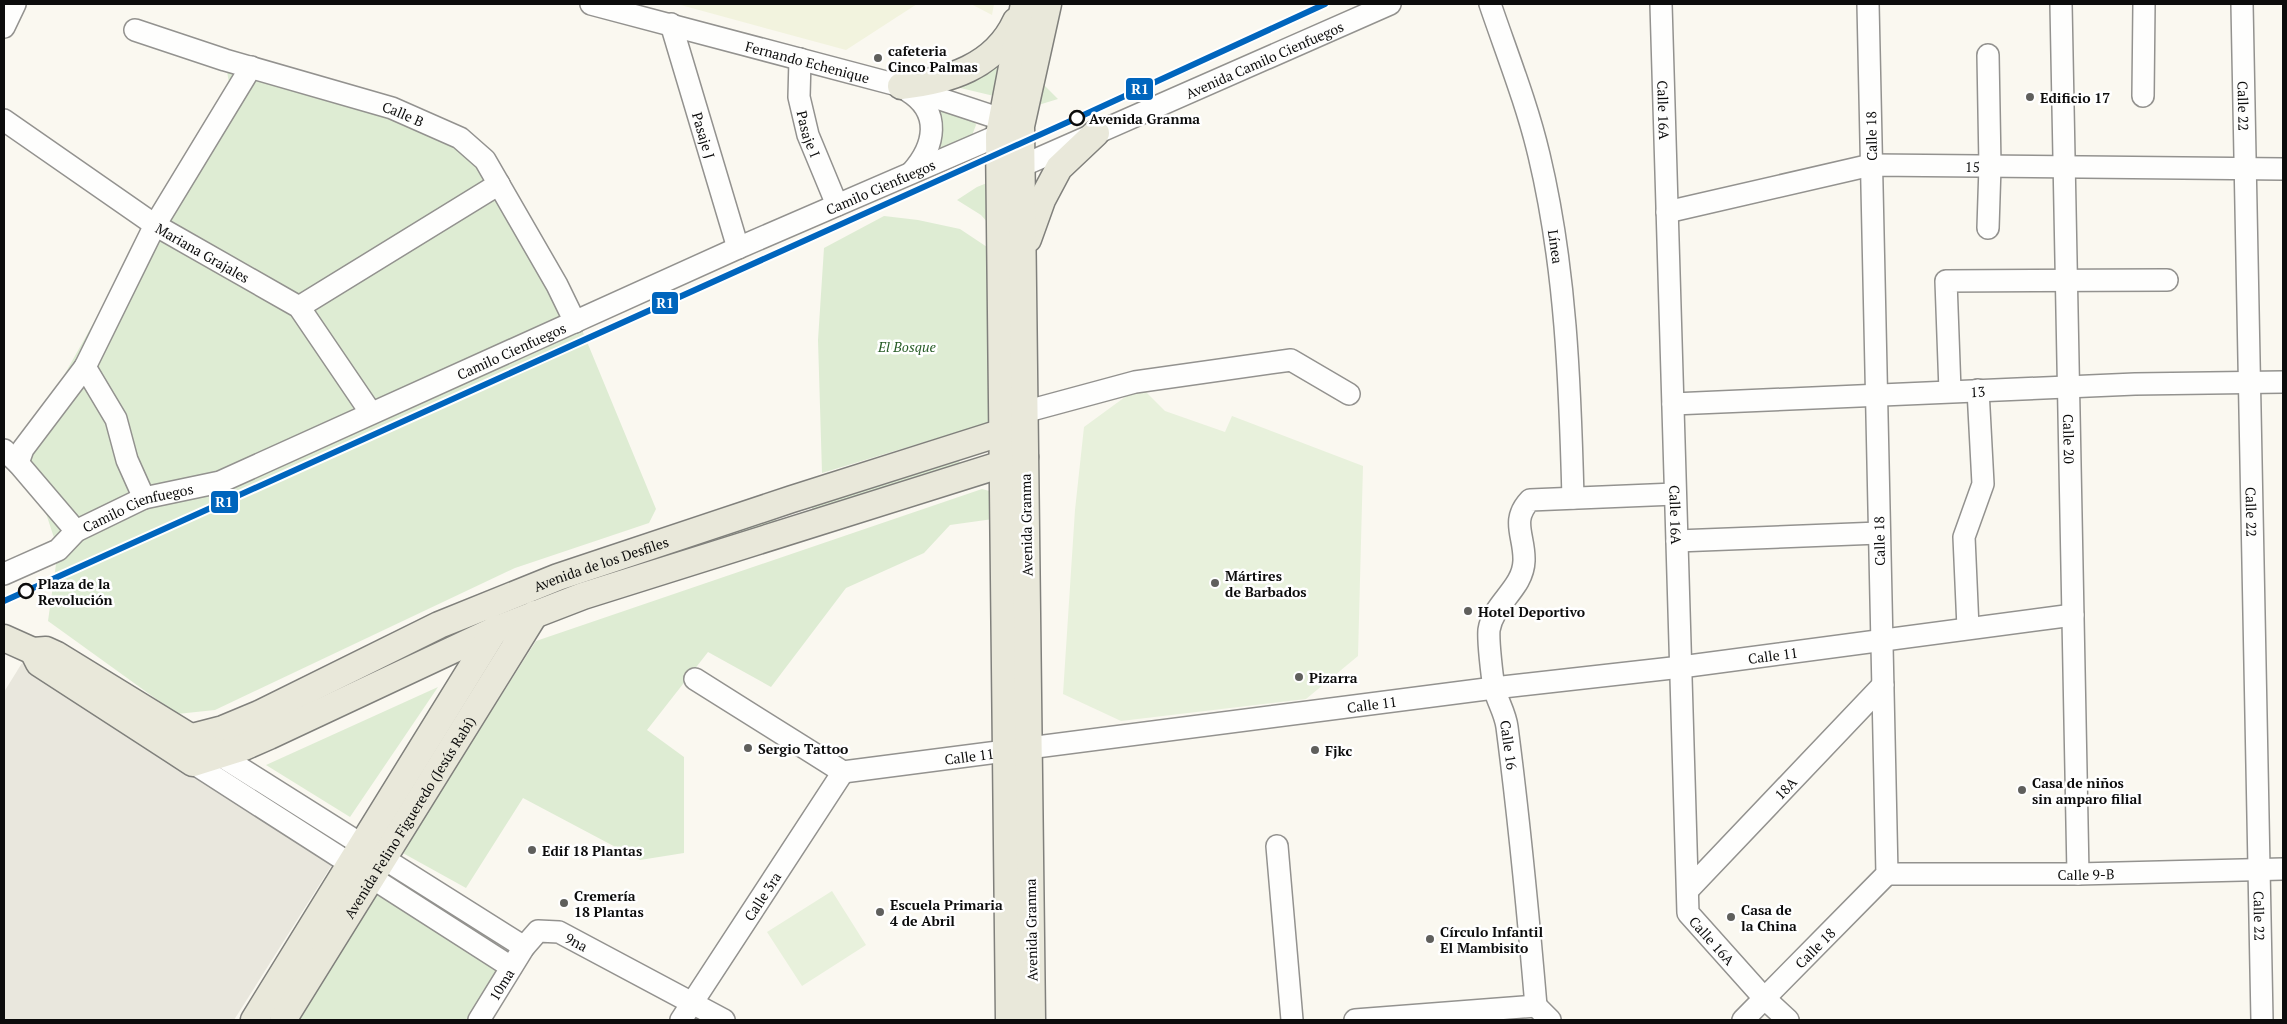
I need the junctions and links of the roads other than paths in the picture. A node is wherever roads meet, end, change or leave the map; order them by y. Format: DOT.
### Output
graph roads {
  1 [pos="15,4"];
  2 [pos="591,4"];
  3 [pos="1024,4"];
  4 [pos="1048,4"];
  5 [pos="1390,4"];
  6 [pos="1490,4"];
  7 [pos="1661,4"];
  8 [pos="1868,4"];
  9 [pos="2061,4"];
  10 [pos="2144,4"];
  11 [pos="2242,4"];
  12 [pos="671,24"];
  13 [pos="4,27"];
  14 [pos="135,30"];
  15 [pos="1988,55"];
  16 [pos="800,59"];
  17 [pos="251,67"];
  18 [pos="901,86"];
  19 [pos="2143,96"];
  20 [pos="4,120"];
  21 [pos="1007,127"];
  22 [pos="1096,133"];
  23 [pos="1871,165"];
  24 [pos="1990,166"];
  25 [pos="2064,166"];
  26 [pos="2244,168"];
  27 [pos="2283,168"];
  28 [pos="1011,171"];
  29 [pos="912,172"];
  30 [pos="500,184"];
  31 [pos="837,205"];
  32 [pos="1667,212"];
  33 [pos="155,225"];
  34 [pos="1988,228"];
  35 [pos="738,248"];
  36 [pos="1022,264"];
  37 [pos="2066,280"];
  38 [pos="2167,280"];
  39 [pos="299,307"];
  40 [pos="575,322"];
  41 [pos="85,367"];
  42 [pos="2249,382"];
  43 [pos="2283,382"];
  44 [pos="2069,386"];
  45 [pos="1978,390"];
  46 [pos="1950,391"];
  47 [pos="1876,393"];
  48 [pos="1349,394"];
  49 [pos="1673,404"];
  50 [pos="370,413"];
  51 [pos="1017,423"];
  52 [pos="11,457"];
  53 [pos="1014,460"];
  54 [pos="1676,494"];
  55 [pos="144,498"];
  56 [pos="1574,498"];
  57 [pos="792,499"];
  58 [pos="800,527"];
  59 [pos="76,531"];
  60 [pos="1879,533"];
  61 [pos="1677,541"];
  62 [pos="4,574"];
  63 [pos="526,590"];
  64 [pos="535,614"];
  65 [pos="2073,615"];
  66 [pos="1968,628"];
  67 [pos="495,630"];
  68 [pos="1882,640"];
  69 [pos="14,648"];
  70 [pos="1681,668"];
  71 [pos="695,679"];
  72 [pos="1883,685"];
  73 [pos="1494,688"];
  74 [pos="192,750"];
  75 [pos="1017,750"];
  76 [pos="218,754"];
  77 [pos="843,772"];
  78 [pos="1277,846"];
  79 [pos="367,862"];
  80 [pos="2259,868"];
  81 [pos="2283,869"];
  82 [pos="1887,874"];
  83 [pos="2078,874"];
  84 [pos="1688,890"];
  85 [pos="524,947"];
  86 [pos="511,967"];
  87 [pos="1764,998"];
  88 [pos="692,1002"];
  89 [pos="1543,1013"];
  90 [pos="254,1020"];
  91 [pos="283,1020"];
  92 [pos="479,1020"];
  93 [pos="681,1020"];
  94 [pos="724,1020"];
  95 [pos="1009,1020"];
  96 [pos="1032,1020"];
  97 [pos="1292,1020"];
  98 [pos="1355,1020"];
  99 [pos="1743,1020"];
  100 [pos="1788,1020"];
  101 [pos="2262,1020"];
  1 -- 13 [label="street"];
  2 -- 12 [label="street, Fernando Echenique"];
  3 -- 18 [label="main road"];
  3 -- 21 [label="main road, Avenida Granma"];
  4 -- 21 [label="main road, Avenida Granma"];
  5 -- 22 [label="street, Avenida Camilo Cienfuegos"];
  6 -- 56 [label="street, Línea"];
  7 -- 32 [label="street, Calle 16A"];
  8 -- 23 [label="street, Calle 18"];
  9 -- 25 [label="street, Calle 20"];
  10 -- 19 [label="street"];
  11 -- 26 [label="street, Calle 22"];
  12 -- 16 [label="street, Fernando Echenique"];
  12 -- 35 [label="street, Pasaje J"];
  14 -- 17 [label="street, Calle B"];
  15 -- 24 [label="street"];
  16 -- 18 [label="street, Fernando Echenique"];
  16 -- 31 [label="street, Pasaje I"];
  17 -- 30 [label="street, Calle B"];
  17 -- 33 [label="street"];
  18 -- 21 [label="street, Fernando Echenique"];
  18 -- 29 [label="street"];
  20 -- 33 [label="street, Mariana Grajales"];
  21 -- 28 [label="main road, Avenida Granma"];
  21 -- 29 [label="street, Camilo Cienfuegos"];
  22 -- 28 [label="street, Avenida Camilo Cienfuegos"];
  22 -- 36 [label="main road"];
  23 -- 24 [label="street, 15"];
  23 -- 32 [label="street, 15"];
  23 -- 47 [label="street, Calle 18"];
  24 -- 25 [label="street, 15"];
  24 -- 34 [label="street"];
  25 -- 26 [label="street, 15"];
  25 -- 37 [label="street, Calle 20"];
  26 -- 27 [label="street, 15"];
  26 -- 42 [label="street, Calle 22"];
  28 -- 36 [label="main road, Avenida Granma"];
  28 -- 51 [label="main road, Avenida Granma"];
  29 -- 31 [label="street, Camilo Cienfuegos"];
  30 -- 39 [label="street"];
  30 -- 40 [label="street, Calle B"];
  31 -- 35 [label="street, Camilo Cienfuegos"];
  32 -- 49 [label="street, Calle 16A"];
  33 -- 39 [label="street, Mariana Grajales"];
  33 -- 41 [label="street"];
  35 -- 40 [label="street, Camilo Cienfuegos"];
  36 -- 51 [label="main road, Avenida Granma"];
  37 -- 38 [label="street"];
  37 -- 44 [label="street, Calle 20"];
  37 -- 46 [label="street"];
  39 -- 50 [label="street, Mariana Grajales"];
  40 -- 50 [label="street, Camilo Cienfuegos"];
  41 -- 52 [label="street"];
  41 -- 55 [label="street"];
  42 -- 43 [label="street, 13"];
  42 -- 44 [label="street, 13"];
  42 -- 80 [label="street, Calle 22"];
  44 -- 45 [label="street, 13"];
  44 -- 65 [label="street, Calle 20"];
  45 -- 46 [label="street, 13"];
  45 -- 66 [label="street"];
  46 -- 47 [label="street, 13"];
  47 -- 49 [label="street, 13"];
  47 -- 60 [label="street, Calle 18"];
  48 -- 51 [label="street"];
  49 -- 54 [label="street, Calle 16A"];
  50 -- 55 [label="street, Camilo Cienfuegos"];
  51 -- 53 [label="main road, Avenida Granma"];
  51 -- 57 [label="main road, Avenida de los Desfiles"];
  52 -- 59 [label="street"];
  53 -- 58 [label="main road, Avenida de los Desfiles"];
  53 -- 75 [label="main road, Avenida Granma"];
  54 -- 56 [label="street"];
  54 -- 61 [label="street, Calle 16A"];
  55 -- 59 [label="street, Camilo Cienfuegos"];
  56 -- 73 [label="street, Calle 16"];
  57 -- 58 [label="main road"];
  57 -- 63 [label="main road, Avenida de los Desfiles"];
  58 -- 64 [label="main road, Avenida de los Desfiles"];
  59 -- 62 [label="street, Camilo Cienfuegos"];
  60 -- 61 [label="street"];
  60 -- 68 [label="street, Calle 18"];
  61 -- 70 [label="street, Calle 16A"];
  63 -- 67 [label="main road, Avenida Felino Figueredo (Jesús Rabí)"];
  63 -- 74 [label="main road, Avenida de los Desfiles"];
  64 -- 67 [label="main road, Avenida de los Desfiles"];
  64 -- 79 [label="main road, Avenida Felino Figueredo (Jesús Rabí)"];
  65 -- 66 [label="street, Calle 11"];
  65 -- 83 [label="street, Calle 20"];
  66 -- 68 [label="street, Calle 11"];
  67 -- 76 [label="main road, Avenida de los Desfiles"];
  67 -- 79 [label="main road, Avenida Felino Figueredo (Jesús Rabí)"];
  68 -- 70 [label="street, Calle 11"];
  68 -- 72 [label="street, Calle 18"];
  69 -- 74 [label="main road"];
  70 -- 73 [label="street, Calle 11"];
  70 -- 84 [label="street, Calle 16A"];
  71 -- 77 [label="street"];
  72 -- 82 [label="street, Calle 18"];
  72 -- 84 [label="street, 18A"];
  73 -- 75 [label="street, Calle 11"];
  73 -- 89 [label="street, Calle 16"];
  74 -- 76 [label="main road"];
  74 -- 79 [label="street"];
  75 -- 77 [label="street, Calle 11"];
  75 -- 95 [label="main road, Avenida Granma"];
  75 -- 96 [label="main road, Avenida Granma"];
  76 -- 79 [label="street"];
  77 -- 88 [label="street, Calle 3ra"];
  78 -- 97 [label="street"];
  79 -- 85 [label="street"];
  79 -- 86 [label="street"];
  79 -- 90 [label="main road, Avenida Felino Figueredo (Jesús Rabí)"];
  79 -- 91 [label="main road, Avenida Felino Figueredo (Jesús Rabí)"];
  80 -- 81 [label="street, Calle 9-B"];
  80 -- 83 [label="street, Calle 9-B"];
  80 -- 101 [label="street, Calle 22"];
  82 -- 83 [label="street, Calle 9-B"];
  82 -- 87 [label="street, Calle 18"];
  84 -- 87 [label="street, Calle 16A"];
  85 -- 86 [label="street, 10ma"];
  85 -- 88 [label="street, 9na"];
  86 -- 92 [label="street, 10ma"];
  87 -- 99 [label="street, Calle 18"];
  87 -- 100 [label="street, Calle 16A"];
  88 -- 93 [label="street, Calle 3ra"];
  88 -- 94 [label="street, 9na"];
  89 -- 98 [label="street"];
}
